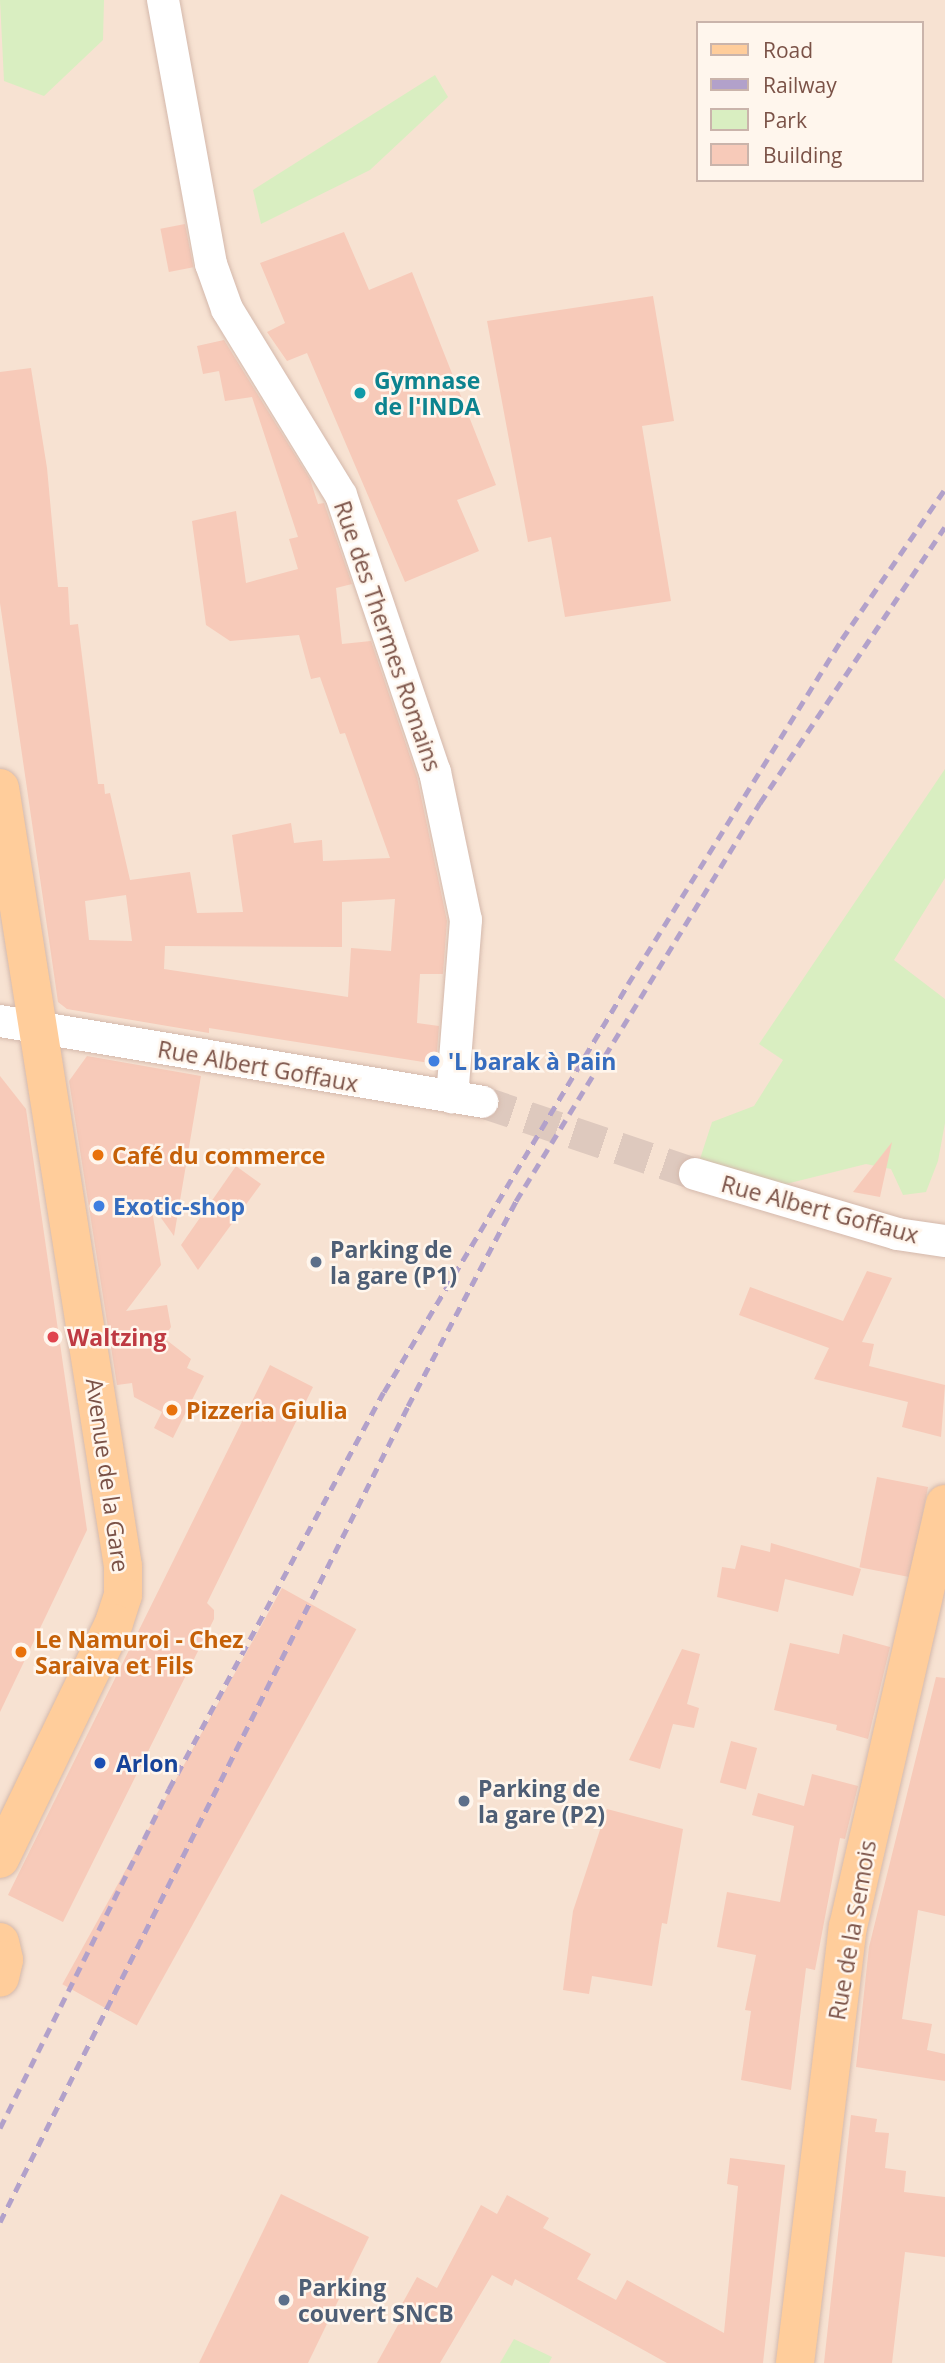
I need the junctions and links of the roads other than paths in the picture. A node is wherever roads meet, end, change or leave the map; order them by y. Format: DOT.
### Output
graph roads {
  1 [pos="163,0"];
  2 [pos="0,788"];
  3 [pos="17,1024"];
  4 [pos="467,1100"];
  5 [pos="695,1174"];
  6 [pos="945,1241"];
  7 [pos="945,1504"];
  8 [pos="0,1859"];
  9 [pos="0,1941"];
  10 [pos="0,1978"];
  11 [pos="794,2363"];
  1 -- 4 [label="street, Rue des Thermes Romains"];
  2 -- 3 [label="main road, Avenue de la Gare"];
  3 -- 4 [label="street, Rue Albert Goffaux"];
  3 -- 8 [label="main road, Avenue de la Gare"];
  5 -- 6 [label="street, Rue Albert Goffaux"];
  7 -- 11 [label="main road, Rue de la Semois"];
  9 -- 10 [label="main road"];
}
